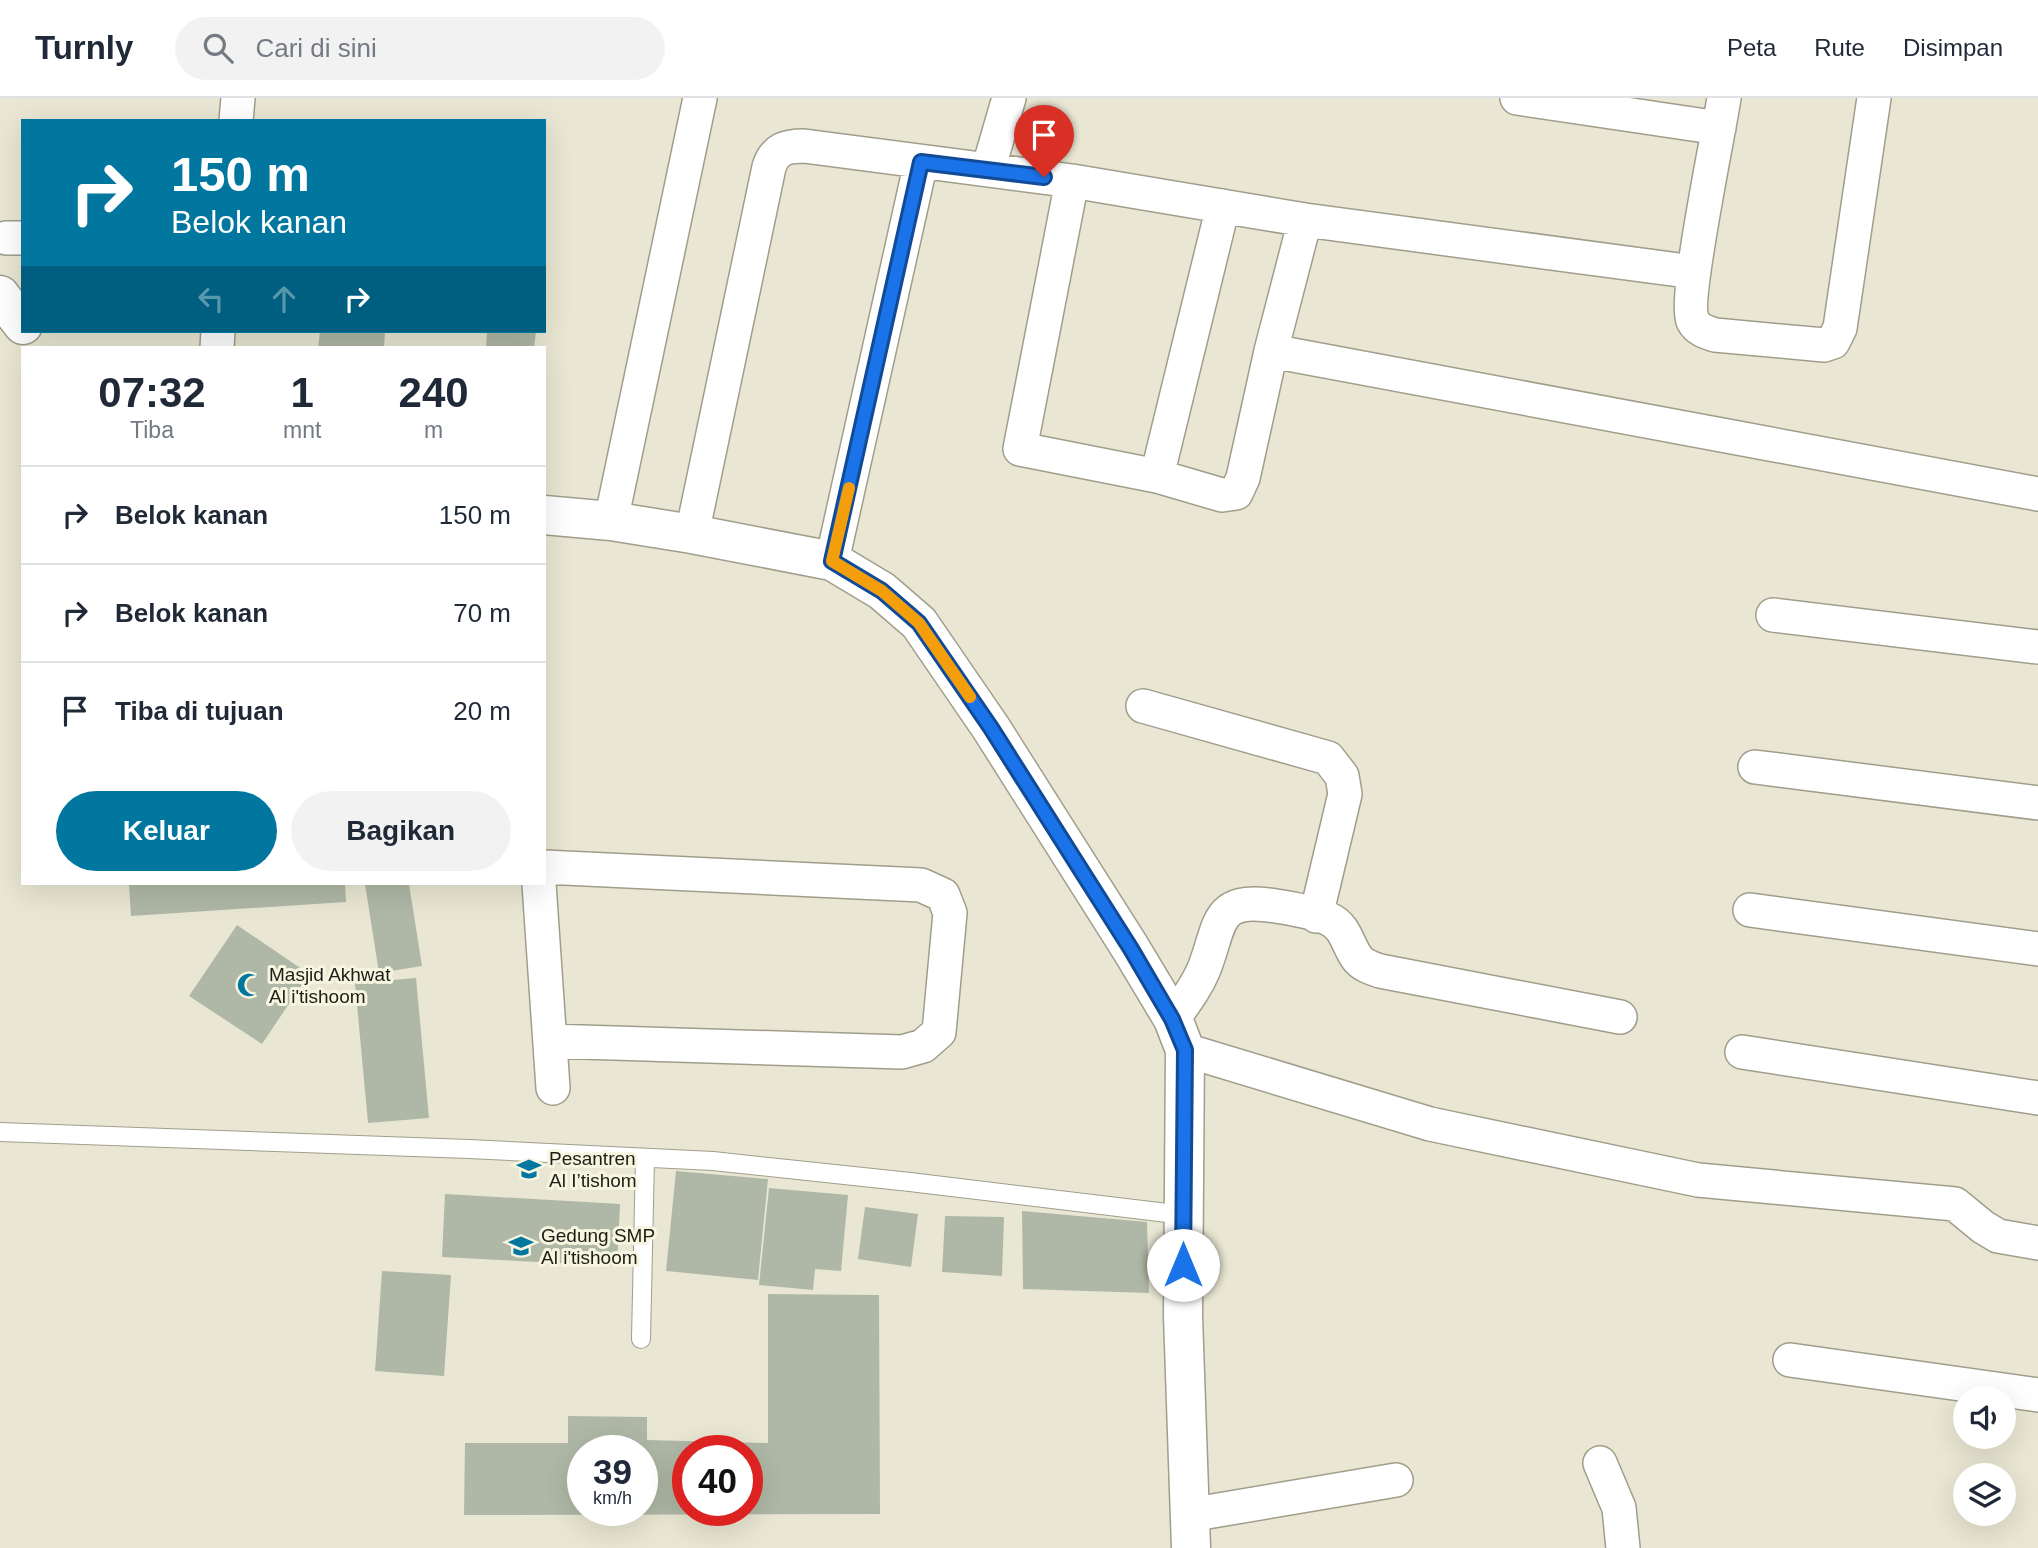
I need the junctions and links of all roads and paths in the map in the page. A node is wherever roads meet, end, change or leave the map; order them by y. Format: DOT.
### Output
graph roads {
  1 [pos="239,98"];
  2 [pos="700,98"];
  3 [pos="1009,98"];
  4 [pos="1517,98"];
  5 [pos="1874,98"];
  6 [pos="1722,113"];
  7 [pos="236,119"];
  8 [pos="921,162"];
  9 [pos="988,170"];
  10 [pos="1072,180"];
  11 [pos="1223,206"];
  12 [pos="1305,220"];
  13 [pos="1694,272"];
  14 [pos="0,295"];
  15 [pos="21,322"];
  16 [pos="1270,351"];
  17 [pos="1157,476"];
  18 [pos="2038,494"];
  19 [pos="546,515"];
  20 [pos="611,521"];
  21 [pos="692,534"];
  22 [pos="832,561"];
  23 [pos="1773,615"];
  24 [pos="2038,647"];
  25 [pos="1143,706"];
  26 [pos="1755,767"];
  27 [pos="2038,803"];
  28 [pos="546,867"];
  29 [pos="540,885"];
  30 [pos="1750,910"];
  31 [pos="1316,916"];
  32 [pos="2038,950"];
  33 [pos="1620,1017"];
  34 [pos="1179,1034"];
  35 [pos="550,1041"];
  36 [pos="1742,1052"];
  37 [pos="553,1088"];
  38 [pos="2038,1098"];
  39 [pos="0,1132"];
  40 [pos="645,1158"];
  41 [pos="1184,1215"];
  42 [pos="2038,1243"];
  43 [pos="641,1339"];
  44 [pos="1790,1360"];
  45 [pos="2038,1395"];
  46 [pos="1600,1463"];
  47 [pos="1396,1480"];
  48 [pos="1190,1532"];
  49 [pos="1623,1548"];
  1 -- 7 [label="street"];
  2 -- 20 [label="street"];
  3 -- 9 [label="street"];
  4 -- 6 [label="street"];
  5 -- 13 [label="street"];
  6 -- 13 [label="street"];
  8 -- 9 [label="street"];
  8 -- 21 [label="street"];
  8 -- 22 [label="street"];
  9 -- 10 [label="street"];
  10 -- 11 [label="street"];
  10 -- 17 [label="street"];
  11 -- 12 [label="street"];
  11 -- 17 [label="street"];
  12 -- 13 [label="street"];
  12 -- 16 [label="street"];
  14 -- 15 [label="street"];
  16 -- 17 [label="street"];
  16 -- 18 [label="street"];
  19 -- 20 [label="street"];
  20 -- 21 [label="street"];
  21 -- 22 [label="street"];
  22 -- 34 [label="street"];
  23 -- 24 [label="street"];
  25 -- 31 [label="street"];
  26 -- 27 [label="street"];
  28 -- 35 [label="street"];
  29 -- 35 [label="street"];
  30 -- 32 [label="street"];
  31 -- 33 [label="street"];
  31 -- 34 [label="street"];
  34 -- 41 [label="street"];
  34 -- 42 [label="street"];
  35 -- 37 [label="street"];
  36 -- 38 [label="street"];
  39 -- 40 [label="lane"];
  40 -- 41 [label="lane"];
  40 -- 43 [label="lane"];
  41 -- 48 [label="street"];
  44 -- 45 [label="street"];
  46 -- 49 [label="street"];
  47 -- 48 [label="street"];
}
